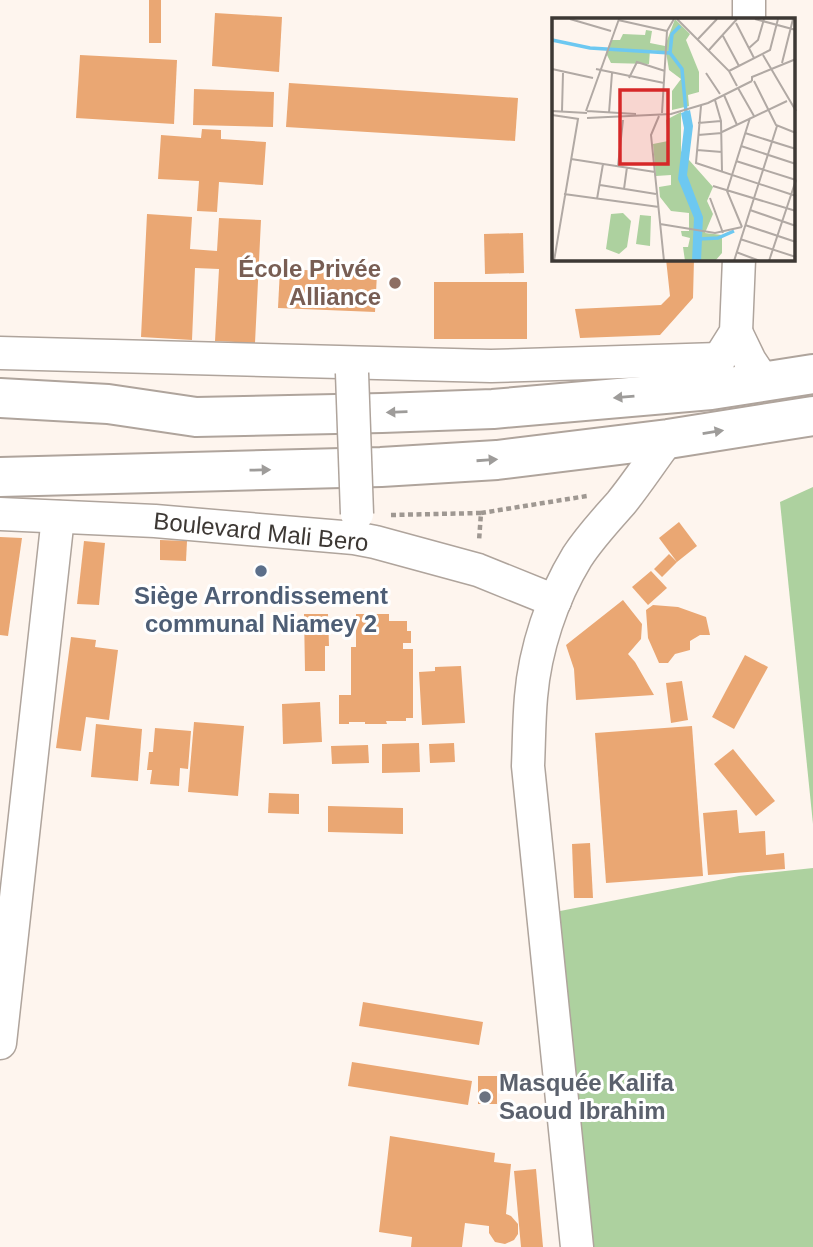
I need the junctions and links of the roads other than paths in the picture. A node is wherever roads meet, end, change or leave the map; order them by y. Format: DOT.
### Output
graph roads {
  1 [pos="749,0"];
  2 [pos="749,18"];
  3 [pos="739,261"];
  4 [pos="736,332"];
  5 [pos="0,353"];
  6 [pos="352,373"];
  7 [pos="715,374"];
  8 [pos="813,374"];
  9 [pos="764,382"];
  10 [pos="0,398"];
  11 [pos="17,416"];
  12 [pos="813,416"];
  13 [pos="197,417"];
  14 [pos="668,439"];
  15 [pos="17,456"];
  16 [pos="192,471"];
  17 [pos="0,477"];
  18 [pos="0,514"];
  19 [pos="357,514"];
  20 [pos="58,517"];
  21 [pos="555,601"];
  22 [pos="0,1043"];
  23 [pos="577,1247"];
  1 -- 2 [label="street"];
  3 -- 4 [label="street"];
  4 -- 7 [label="street"];
  4 -- 9 [label="street"];
  5 -- 7 [label="street"];
  6 -- 19 [label="street, Boulevard Mali Bero, bridge"];
  7 -- 9 [label="main road"];
  7 -- 13 [label="main road, one-way"];
  8 -- 9 [label="main road"];
  10 -- 13 [label="main road"];
  11 -- 13 [label="main road"];
  14 -- 12 [label="main road, Boulevard Mali Bero, one-way"];
  16 -- 14 [label="main road, Boulevard Mali Bero, one-way"];
  14 -- 21 [label="street"];
  15 -- 16 [label="main road"];
  16 -- 17 [label="main road, Boulevard Mali Bero"];
  18 -- 20 [label="street, Boulevard Mali Bero"];
  20 -- 21 [label="street, Boulevard Mali Bero"];
  20 -- 22 [label="street"];
  21 -- 23 [label="street"];
}
